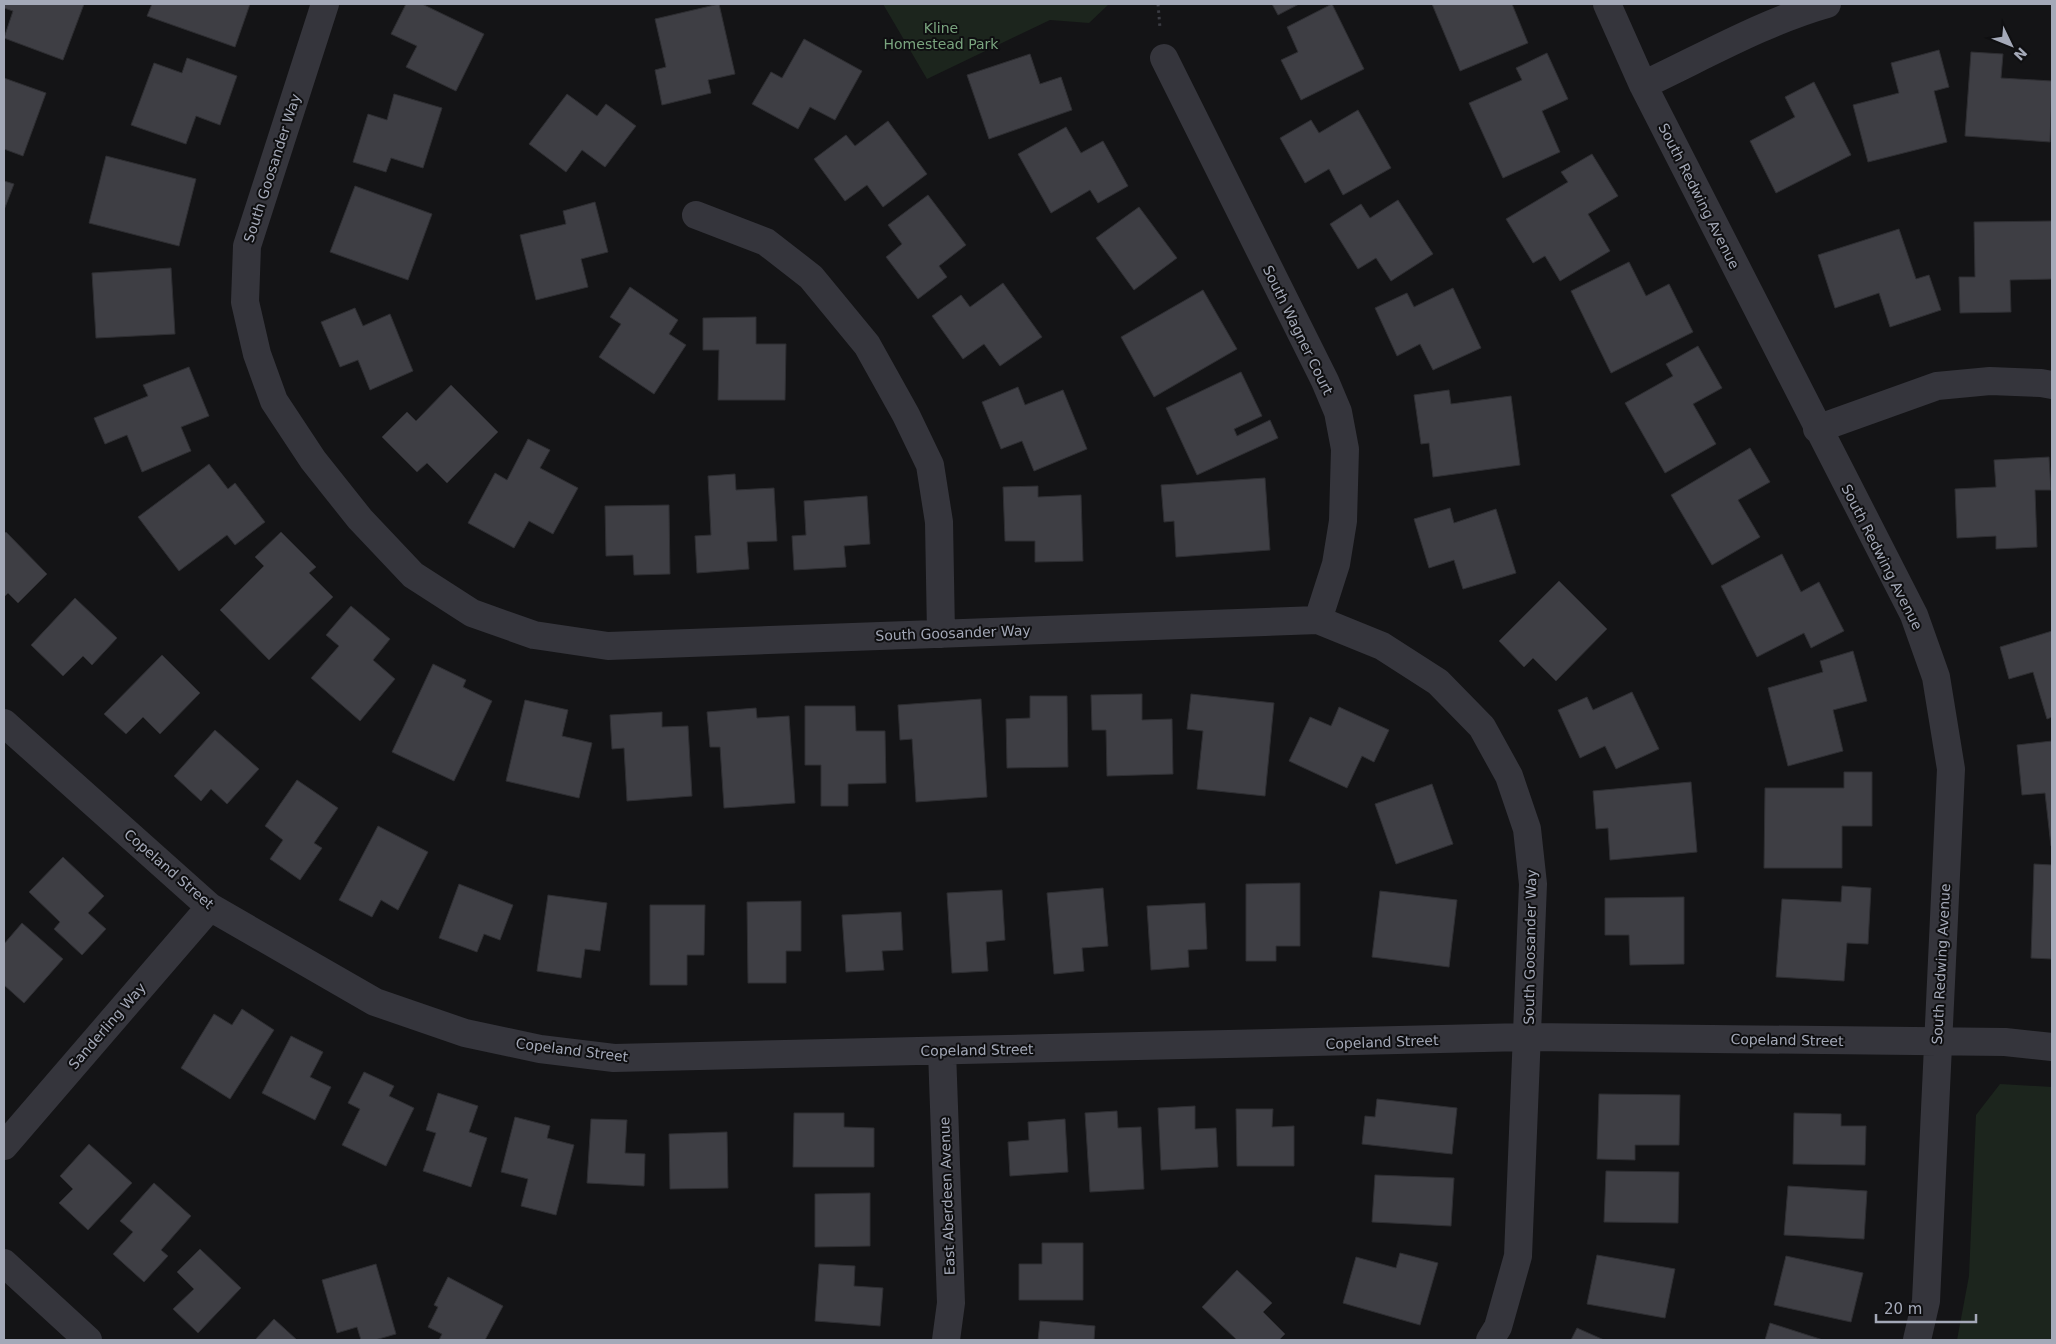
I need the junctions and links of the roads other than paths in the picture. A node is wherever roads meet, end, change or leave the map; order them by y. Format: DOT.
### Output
graph roads {
  1 [pos="325,4"];
  2 [pos="1607,4"];
  3 [pos="1827,4"];
  4 [pos="1164,58"];
  5 [pos="1643,85"];
  6 [pos="696,215"];
  7 [pos="2052,385"];
  8 [pos="1817,429"];
  9 [pos="1318,620"];
  10 [pos="941,634"];
  11 [pos="4,722"];
  12 [pos="210,907"];
  13 [pos="1528,1037"];
  14 [pos="1937,1042"];
  15 [pos="2052,1047"];
  16 [pos="942,1051"];
  17 [pos="4,1146"];
  18 [pos="4,1263"];
  19 [pos="88,1340"];
  20 [pos="946,1340"];
  21 [pos="1490,1340"];
  22 [pos="1917,1340"];
  1 -- 10 [label="street, South Goosander Way"];
  2 -- 5 [label="street, South Redwing Avenue"];
  3 -- 5 [label="street"];
  4 -- 9 [label="street, South Wagner Court"];
  5 -- 8 [label="street, South Redwing Avenue"];
  6 -- 10 [label="street"];
  7 -- 8 [label="street"];
  8 -- 14 [label="street, South Redwing Avenue"];
  9 -- 10 [label="street, South Goosander Way"];
  9 -- 13 [label="street, South Goosander Way"];
  11 -- 12 [label="street, Copeland Street"];
  12 -- 16 [label="street, Copeland Street"];
  12 -- 17 [label="street, Sanderling Way"];
  13 -- 14 [label="street, Copeland Street"];
  13 -- 16 [label="street, Copeland Street"];
  13 -- 21 [label="street, South Goosander Way"];
  14 -- 15 [label="street, Copeland Street"];
  14 -- 22 [label="street, South Redwing Avenue"];
  16 -- 20 [label="street, East Aberdeen Avenue"];
  18 -- 19 [label="street"];
}
